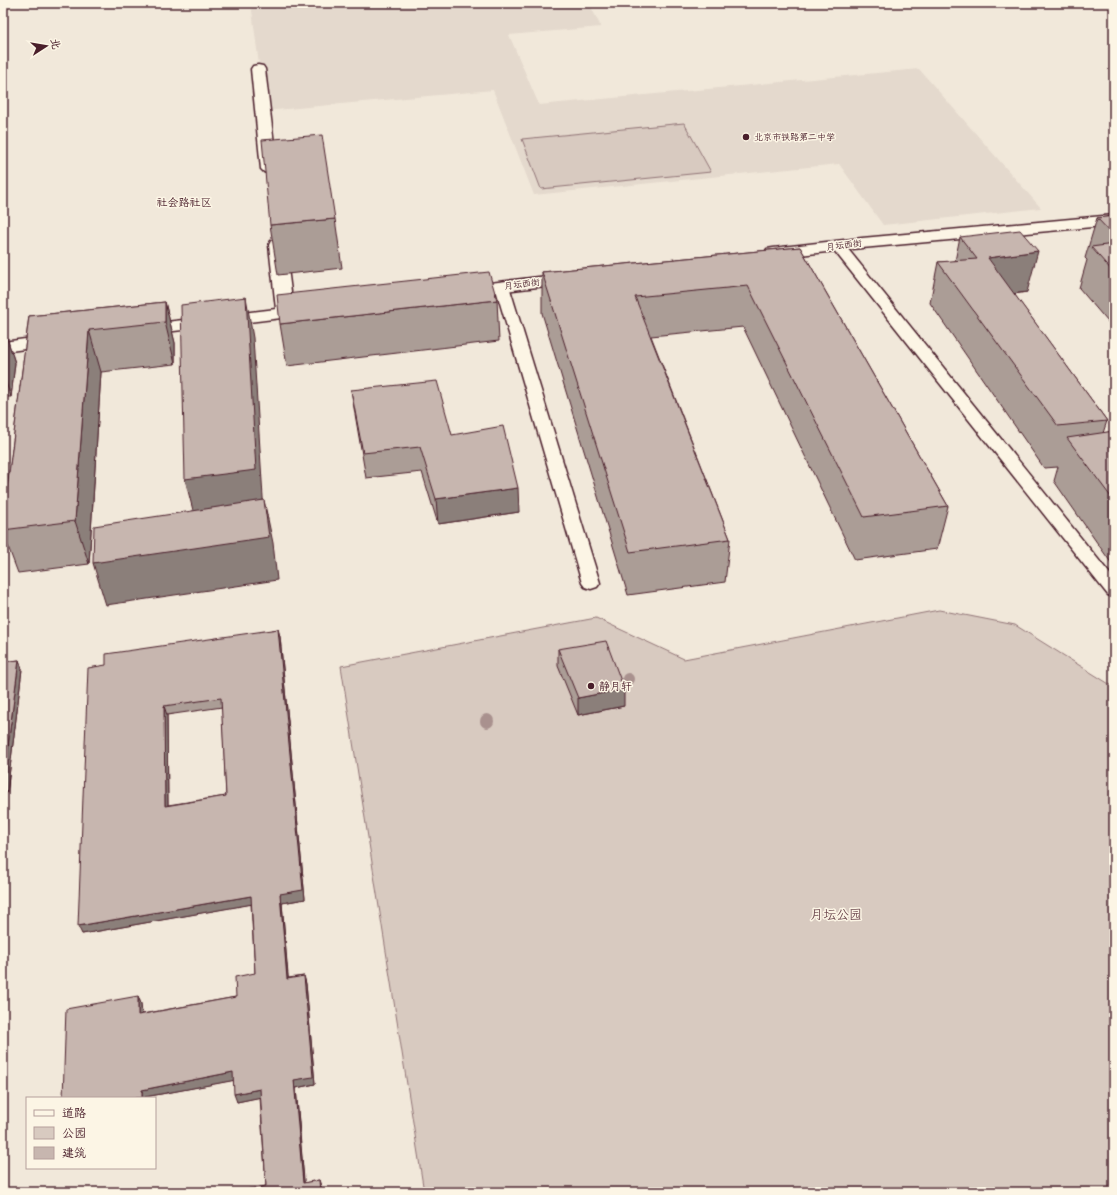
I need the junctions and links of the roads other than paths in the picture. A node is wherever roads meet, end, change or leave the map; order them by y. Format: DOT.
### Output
graph roads {
  1 [pos="258,69"];
  2 [pos="271,186"];
  3 [pos="1114,220"];
  4 [pos="276,233"];
  5 [pos="838,246"];
  6 [pos="760,255"];
  7 [pos="588,276"];
  8 [pos="502,286"];
  9 [pos="448,293"];
  10 [pos="324,308"];
  11 [pos="285,313"];
  12 [pos="122,332"];
  13 [pos="67,339"];
  14 [pos="3,347"];
  15 [pos="591,583"];
  16 [pos="1114,591"];
  1 -- 2 [label="street"];
  3 -- 5 [label="street, 月坛西街"];
  4 -- 11 [label="street"];
  5 -- 6 [label="street, 月坛西街"];
  5 -- 16 [label="lane"];
  7 -- 8 [label="street, 月坛西街"];
  8 -- 9 [label="street, 月坛西街"];
  8 -- 15 [label="lane"];
  10 -- 11 [label="street"];
  11 -- 12 [label="street"];
  13 -- 14 [label="street"];
}
